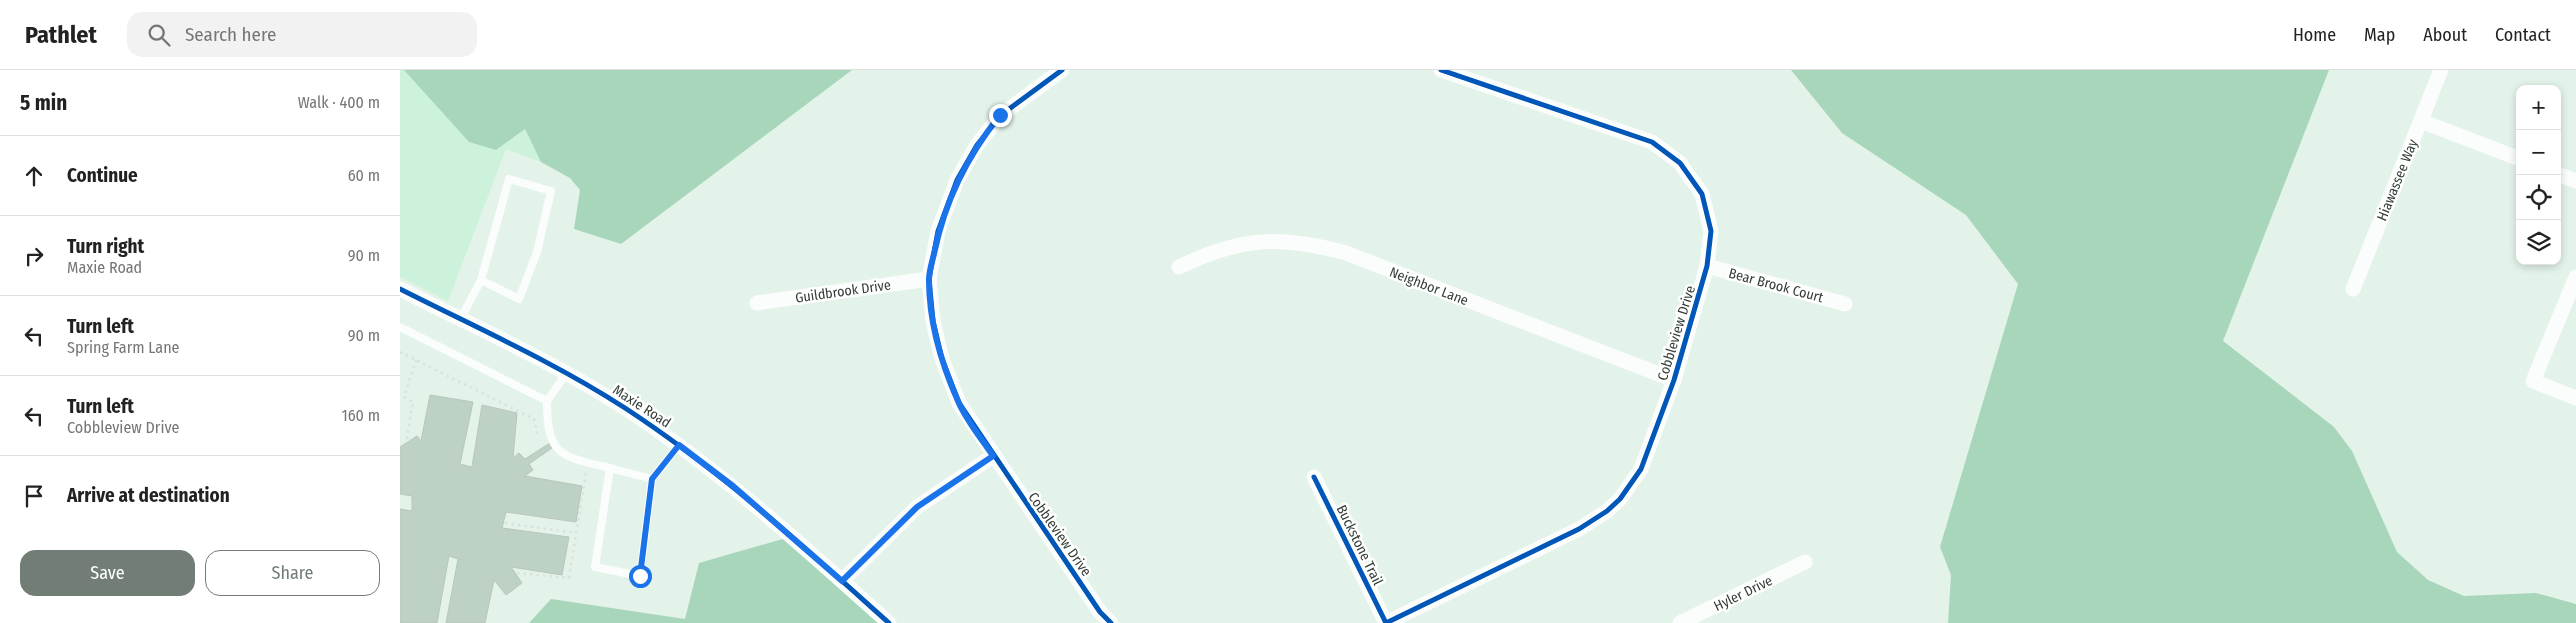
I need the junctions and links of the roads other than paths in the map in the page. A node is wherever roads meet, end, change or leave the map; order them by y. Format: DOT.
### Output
graph roads {
  1 [pos="1062,70"];
  2 [pos="1441,70"];
  3 [pos="2441,70"];
  4 [pos="2420,121"];
  5 [pos="2516,157"];
  6 [pos="2560,175"];
  7 [pos="2576,181"];
  8 [pos="1707,266"];
  9 [pos="1179,267"];
  10 [pos="2576,277"];
  11 [pos="929,279"];
  12 [pos="481,280"];
  13 [pos="400,289"];
  14 [pos="2353,289"];
  15 [pos="757,303"];
  16 [pos="1845,304"];
  17 [pos="460,320"];
  18 [pos="400,326"];
  19 [pos="566,374"];
  20 [pos="1674,380"];
  21 [pos="2576,398"];
  22 [pos="548,401"];
  23 [pos="679,445"];
  24 [pos="993,456"];
  25 [pos="610,468"];
  26 [pos="1314,477"];
  27 [pos="652,479"];
  28 [pos="1805,562"];
  29 [pos="842,581"];
  30 [pos="889,623"];
  31 [pos="1111,623"];
  32 [pos="1386,623"];
  33 [pos="1680,623"];
  1 -- 11 [label="street, Cobbleview Drive"];
  2 -- 8 [label="street, Cobbleview Drive"];
  3 -- 4 [label="street, Hiawassee Way"];
  4 -- 5 [label="street"];
  4 -- 14 [label="street, Hiawassee Way"];
  6 -- 7 [label="street"];
  8 -- 16 [label="street, Bear Brook Court"];
  8 -- 20 [label="street, Cobbleview Drive"];
  9 -- 20 [label="street, Neighbor Lane"];
  10 -- 21 [label="street"];
  11 -- 15 [label="street, Guildbrook Drive"];
  11 -- 24 [label="street, Cobbleview Drive"];
  12 -- 12 [label="lane"];
  12 -- 17 [label="lane"];
  13 -- 17 [label="street, Maxie Road"];
  17 -- 19 [label="street, Maxie Road"];
  18 -- 22 [label="lane"];
  19 -- 22 [label="lane"];
  19 -- 23 [label="street, Maxie Road"];
  20 -- 32 [label="street, Cobbleview Drive"];
  22 -- 25 [label="lane"];
  23 -- 27 [label="lane"];
  23 -- 29 [label="street, Maxie Road"];
  24 -- 29 [label="street"];
  24 -- 31 [label="street, Cobbleview Drive"];
  25 -- 27 [label="lane"];
  25 -- 27 [label="lane"];
  26 -- 32 [label="street, Buckstone Trail"];
  28 -- 33 [label="street, Hyler Drive"];
  29 -- 30 [label="street, Maxie Road"];
}
